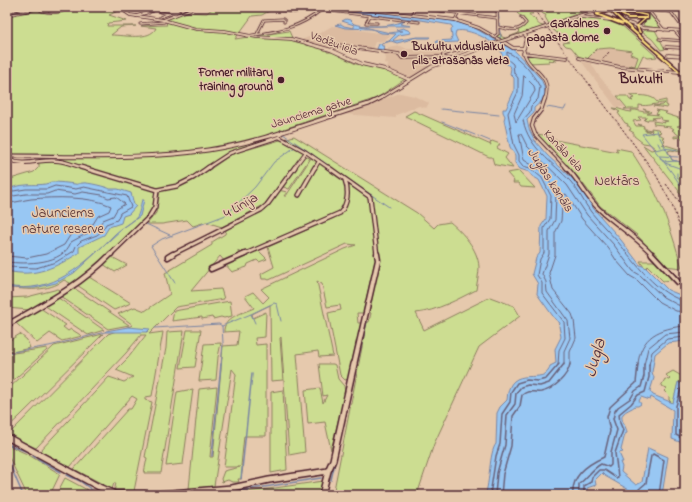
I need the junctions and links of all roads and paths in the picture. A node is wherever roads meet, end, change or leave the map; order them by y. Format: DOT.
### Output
graph roads {
  1 [pos="47,7"];
  2 [pos="50,7"];
  3 [pos="69,7"];
  4 [pos="112,7"];
  5 [pos="187,7"];
  6 [pos="196,7"];
  7 [pos="263,7"];
  8 [pos="344,7"];
  9 [pos="382,7"];
  10 [pos="414,7"];
  11 [pos="462,7"];
  12 [pos="485,7"];
  13 [pos="599,7"];
  14 [pos="607,7"];
  15 [pos="610,7"];
  16 [pos="16,8"];
  17 [pos="55,8"];
  18 [pos="132,8"];
  19 [pos="434,8"];
  20 [pos="38,9"];
  21 [pos="497,9"];
  22 [pos="7,10"];
  23 [pos="180,10"];
  24 [pos="321,10"];
  25 [pos="376,10"];
  26 [pos="520,10"];
  27 [pos="30,11"];
  28 [pos="604,11"];
  29 [pos="149,12"];
  30 [pos="153,12"];
  31 [pos="160,12"];
  32 [pos="169,13"];
  33 [pos="459,13"];
  34 [pos="413,14"];
  35 [pos="616,14"];
  36 [pos="7,15"];
  37 [pos="176,15"];
  38 [pos="136,16"];
  39 [pos="370,16"];
  40 [pos="160,17"];
  41 [pos="521,17"];
  42 [pos="602,17"];
  43 [pos="497,18"];
  44 [pos="571,18"];
  45 [pos="647,18"];
  46 [pos="163,20"];
  47 [pos="455,20"];
  48 [pos="612,20"];
  49 [pos="168,21"];
  50 [pos="284,22"];
  51 [pos="419,22"];
  52 [pos="628,23"];
  53 [pos="640,23"];
  54 [pos="140,24"];
  55 [pos="377,24"];
  56 [pos="498,27"];
  57 [pos="637,27"];
  58 [pos="682,27"];
  59 [pos="685,27"];
  60 [pos="631,29"];
  61 [pos="653,29"];
  62 [pos="664,30"];
  63 [pos="675,30"];
  64 [pos="685,31"];
  65 [pos="640,32"];
  66 [pos="257,34"];
  67 [pos="524,34"];
  68 [pos="247,36"];
  69 [pos="494,37"];
  70 [pos="659,39"];
  71 [pos="685,41"];
  72 [pos="486,45"];
  73 [pos="666,47"];
  74 [pos="523,48"];
  75 [pos="685,48"];
  76 [pos="331,50"];
  77 [pos="523,53"];
  78 [pos="668,54"];
  79 [pos="685,56"];
  80 [pos="444,58"];
  81 [pos="567,58"];
  82 [pos="579,58"];
  83 [pos="451,59"];
  84 [pos="680,72"];
  85 [pos="685,72"];
  86 [pos="685,77"];
  87 [pos="410,80"];
  88 [pos="282,131"];
  89 [pos="279,137"];
  90 [pos="306,152"];
  91 [pos="9,156"];
  92 [pos="319,161"];
  93 [pos="344,179"];
  94 [pos="157,190"];
  95 [pos="298,195"];
  96 [pos="168,257"];
  97 [pos="211,269"];
  98 [pos="678,282"];
  99 [pos="7,325"];
  100 [pos="7,438"];
  101 [pos="328,471"];
  102 [pos="322,495"];
  1 -- 20 [label="street"];
  2 -- 17 [label="street"];
  3 -- 20 [label="street"];
  4 -- 38 [label="main road, Vadžu iela"];
  5 -- 23 [label="street"];
  6 -- 37 [label="street"];
  7 -- 24 [label="street"];
  8 -- 25 [label="main road"];
  9 -- 25 [label="street"];
  10 -- 34 [label="street"];
  11 -- 33 [label="street"];
  12 -- 21 [label="street"];
  13 -- 44 [label="main road"];
  14 -- 35 [label="highway"];
  15 -- 35 [label="highway"];
  16 -- 22 [label="street"];
  16 -- 27 [label="street"];
  18 -- 29 [label="street"];
  19 -- 33 [label="street"];
  20 -- 27 [label="street"];
  21 -- 26 [label="street"];
  21 -- 43 [label="street"];
  24 -- 39 [label="street"];
  24 -- 66 [label="street"];
  25 -- 34 [label="main road"];
  27 -- 36 [label="street"];
  28 -- 42 [label="highway"];
  28 -- 44 [label="main road, Jaunciema gatve"];
  28 -- 45 [label="highway, bridge"];
  29 -- 30 [label="street"];
  29 -- 38 [label="street"];
  31 -- 32 [label="street"];
  32 -- 37 [label="street"];
  32 -- 40 [label="street"];
  33 -- 43 [label="street"];
  33 -- 47 [label="street"];
  34 -- 47 [label="main road"];
  35 -- 42 [label="highway"];
  35 -- 45 [label="highway"];
  35 -- 52 [label="highway"];
  35 -- 60 [label="highway"];
  37 -- 46 [label="street"];
  38 -- 46 [label="main road, Vadžu iela"];
  39 -- 51 [label="street"];
  39 -- 55 [label="street"];
  41 -- 56 [label="street"];
  42 -- 48 [label="highway"];
  43 -- 56 [label="street"];
  44 -- 48 [label="main road"];
  44 -- 67 [label="main road, Jaunciema gatve, bridge"];
  45 -- 53 [label="highway"];
  46 -- 49 [label="main road, Vadžu iela"];
  47 -- 69 [label="main road"];
  48 -- 60 [label="highway"];
  49 -- 54 [label="street"];
  49 -- 68 [label="main road, Vadžu iela"];
  50 -- 66 [label="street"];
  52 -- 57 [label="main road"];
  52 -- 65 [label="highway"];
  53 -- 57 [label="highway"];
  53 -- 61 [label="main road"];
  56 -- 69 [label="street"];
  57 -- 61 [label="main road"];
  57 -- 65 [label="highway"];
  58 -- 59 [label="street"];
  58 -- 62 [label="street"];
  58 -- 64 [label="street"];
  60 -- 84 [label="highway"];
  61 -- 62 [label="main road"];
  61 -- 65 [label="main road"];
  62 -- 63 [label="main road"];
  63 -- 64 [label="main road"];
  63 -- 71 [label="street"];
  65 -- 85 [label="highway"];
  66 -- 68 [label="street"];
  67 -- 72 [label="main road, Jaunciema gatve, bridge"];
  67 -- 74 [label="main road"];
  68 -- 76 [label="main road, Vadžu iela"];
  69 -- 74 [label="main road"];
  70 -- 71 [label="street"];
  72 -- 80 [label="street"];
  72 -- 83 [label="main road, Jaunciema gatve"];
  73 -- 75 [label="street"];
  74 -- 77 [label="street"];
  76 -- 80 [label="street"];
  76 -- 87 [label="main road, Vadžu iela"];
  77 -- 81 [label="street"];
  77 -- 98 [label="street, Kanāla iela"];
  78 -- 79 [label="street"];
  80 -- 83 [label="street"];
  82 -- 84 [label="street"];
  83 -- 87 [label="main road, Jaunciema gatve"];
  84 -- 86 [label="highway"];
  87 -- 88 [label="main road, Jaunciema gatve"];
  88 -- 89 [label="street"];
  88 -- 91 [label="main road, Jaunciema gatve"];
  89 -- 90 [label="street"];
  89 -- 94 [label="street"];
  90 -- 92 [label="street"];
  90 -- 96 [label="street, 4 Līnija"];
  91 -- 94 [label="street"];
  92 -- 93 [label="street"];
  92 -- 95 [label="street"];
  93 -- 97 [label="street"];
  93 -- 101 [label="street"];
  94 -- 99 [label="street"];
  100 -- 101 [label="street"];
  101 -- 102 [label="street"];
}
